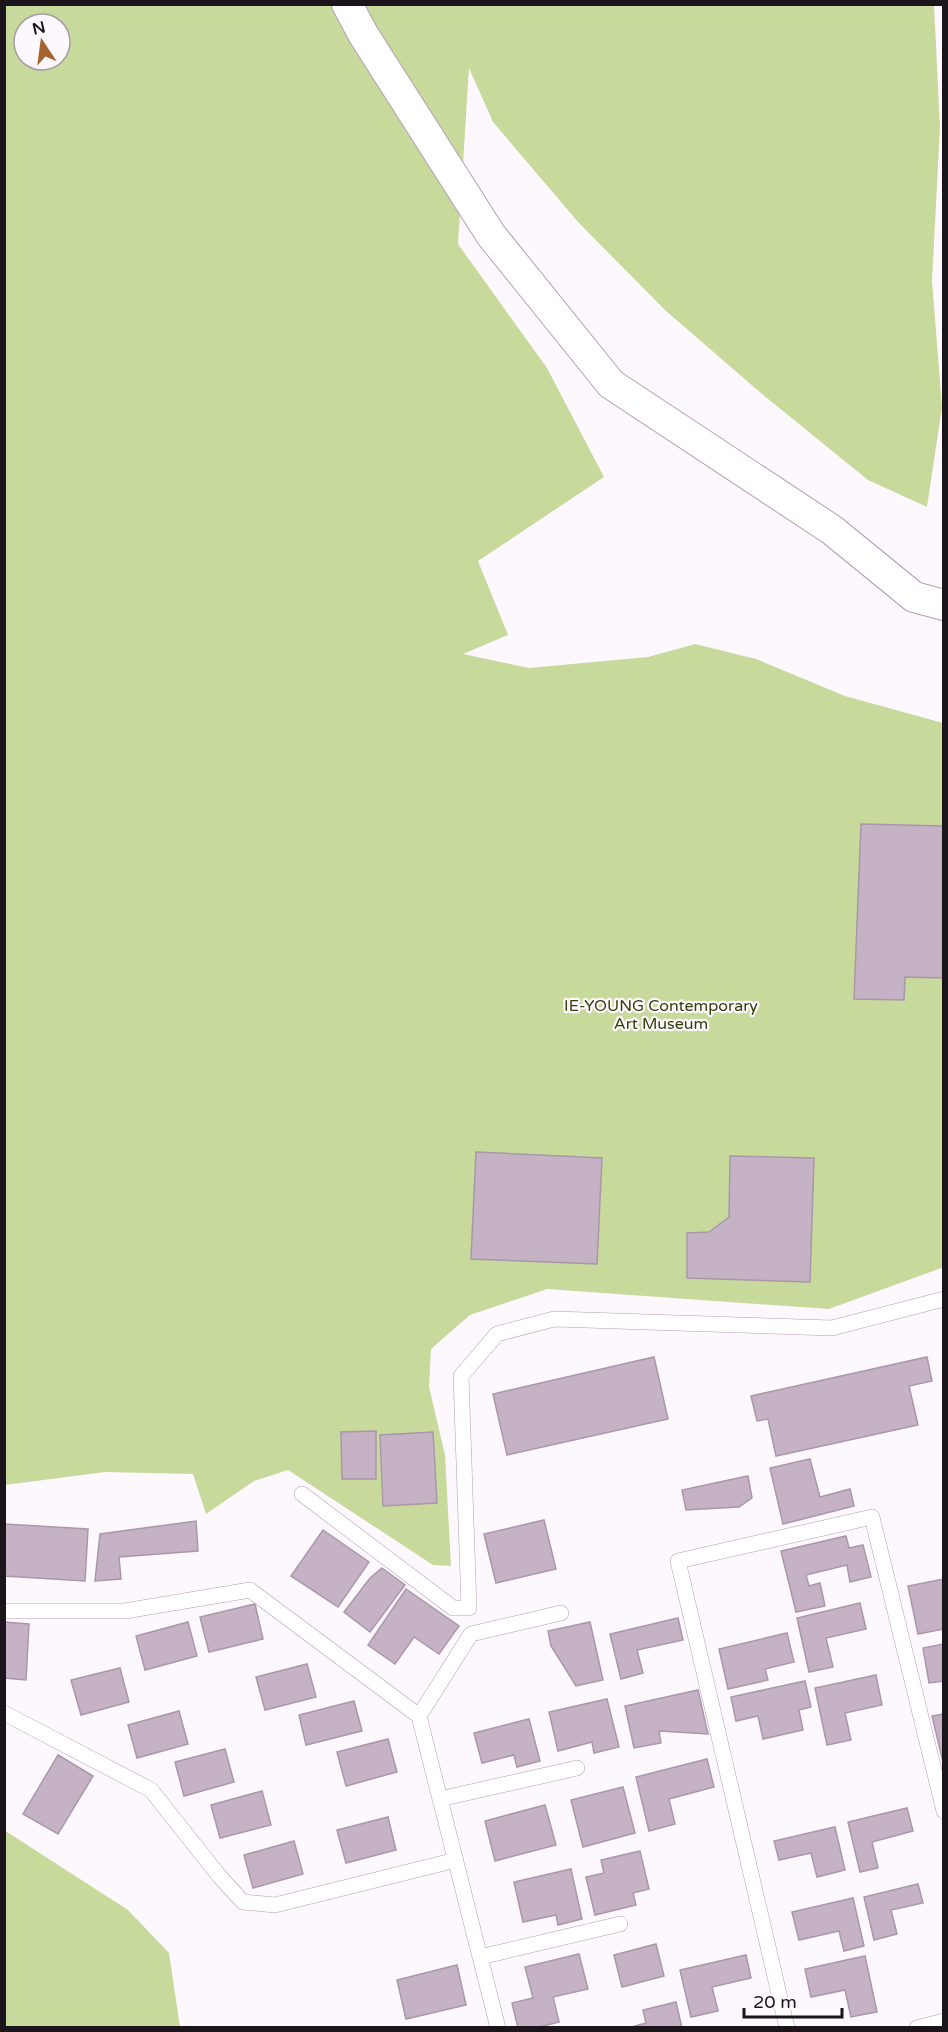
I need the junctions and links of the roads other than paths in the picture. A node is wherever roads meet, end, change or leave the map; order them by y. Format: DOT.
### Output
graph roads {
  1 [pos="347,4"];
  2 [pos="944,605"];
  3 [pos="944,1299"];
  4 [pos="302,1494"];
  5 [pos="4,1611"];
  6 [pos="561,1613"];
  7 [pos="4,1713"];
  8 [pos="419,1716"];
  9 [pos="577,1768"];
  10 [pos="440,1799"];
  11 [pos="944,1811"];
  12 [pos="456,1860"];
  13 [pos="620,1924"];
  14 [pos="480,1957"];
  15 [pos="944,2021"];
  16 [pos="498,2028"];
  17 [pos="787,2028"];
  18 [pos="917,2028"];
  1 -- 2 [label="street"];
  3 -- 4 [label="lane"];
  5 -- 8 [label="lane"];
  6 -- 8 [label="lane"];
  7 -- 12 [label="lane"];
  8 -- 10 [label="lane"];
  9 -- 10 [label="lane"];
  10 -- 12 [label="lane"];
  11 -- 17 [label="lane"];
  12 -- 14 [label="lane"];
  13 -- 14 [label="lane"];
  14 -- 16 [label="lane"];
  15 -- 18 [label="lane"];
}
